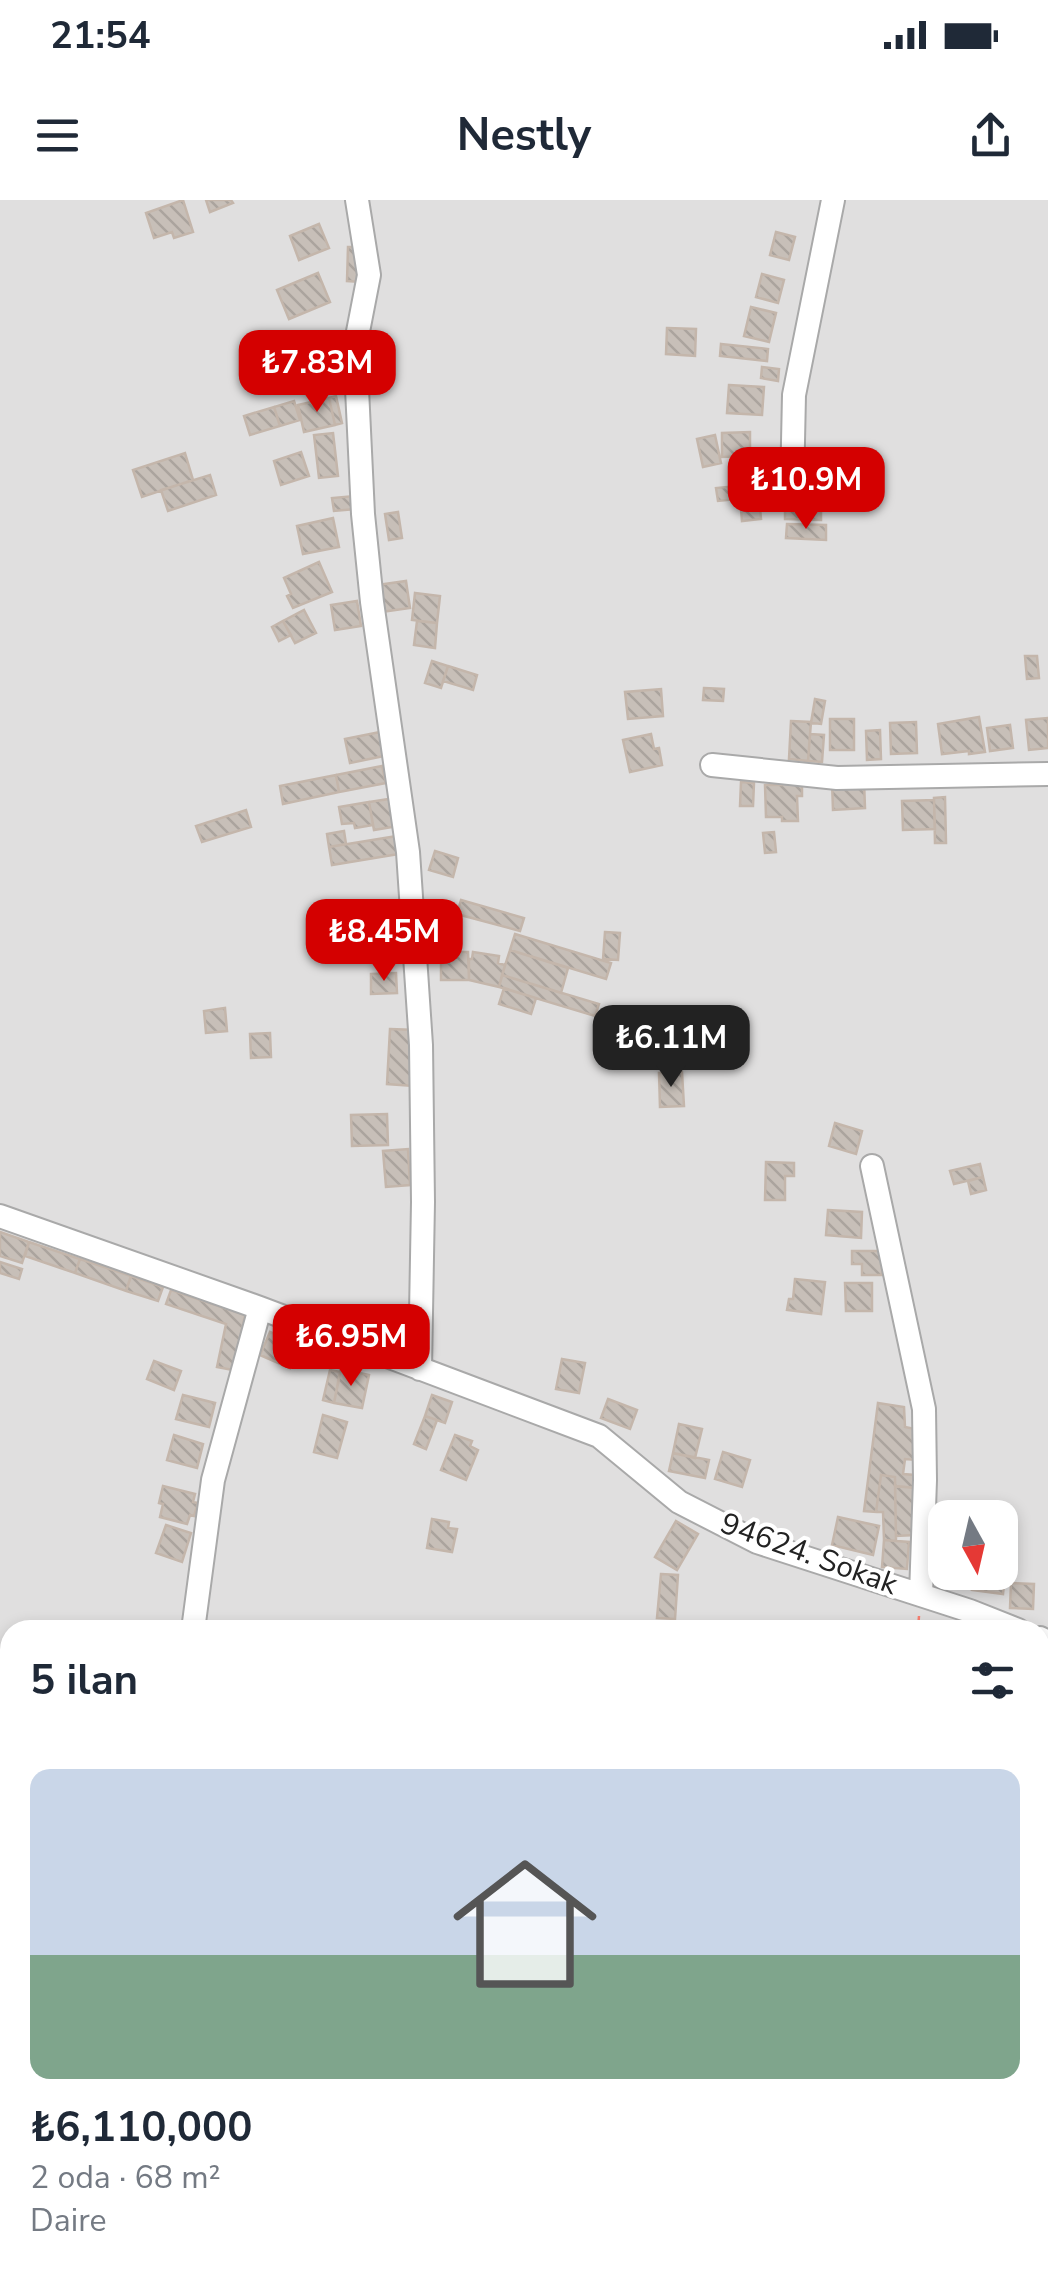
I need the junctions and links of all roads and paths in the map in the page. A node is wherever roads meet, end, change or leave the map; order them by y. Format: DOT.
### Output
graph roads {
  1 [pos="357,200"];
  2 [pos="832,200"];
  3 [pos="792,488"];
  4 [pos="712,766"];
  5 [pos="1048,774"];
  6 [pos="872,1166"];
  7 [pos="0,1216"];
  8 [pos="260,1308"];
  9 [pos="420,1369"];
  10 [pos="920,1595"];
  11 [pos="194,1620"];
  12 [pos="990,1620"];
  1 -- 9 [label="street"];
  2 -- 3 [label="street"];
  4 -- 5 [label="street"];
  6 -- 10 [label="street"];
  7 -- 8 [label="street, 94624. Sokak"];
  8 -- 9 [label="street, 94624. Sokak"];
  8 -- 11 [label="street"];
  9 -- 10 [label="street, 94624. Sokak"];
  10 -- 12 [label="street, 94624. Sokak"];
}
